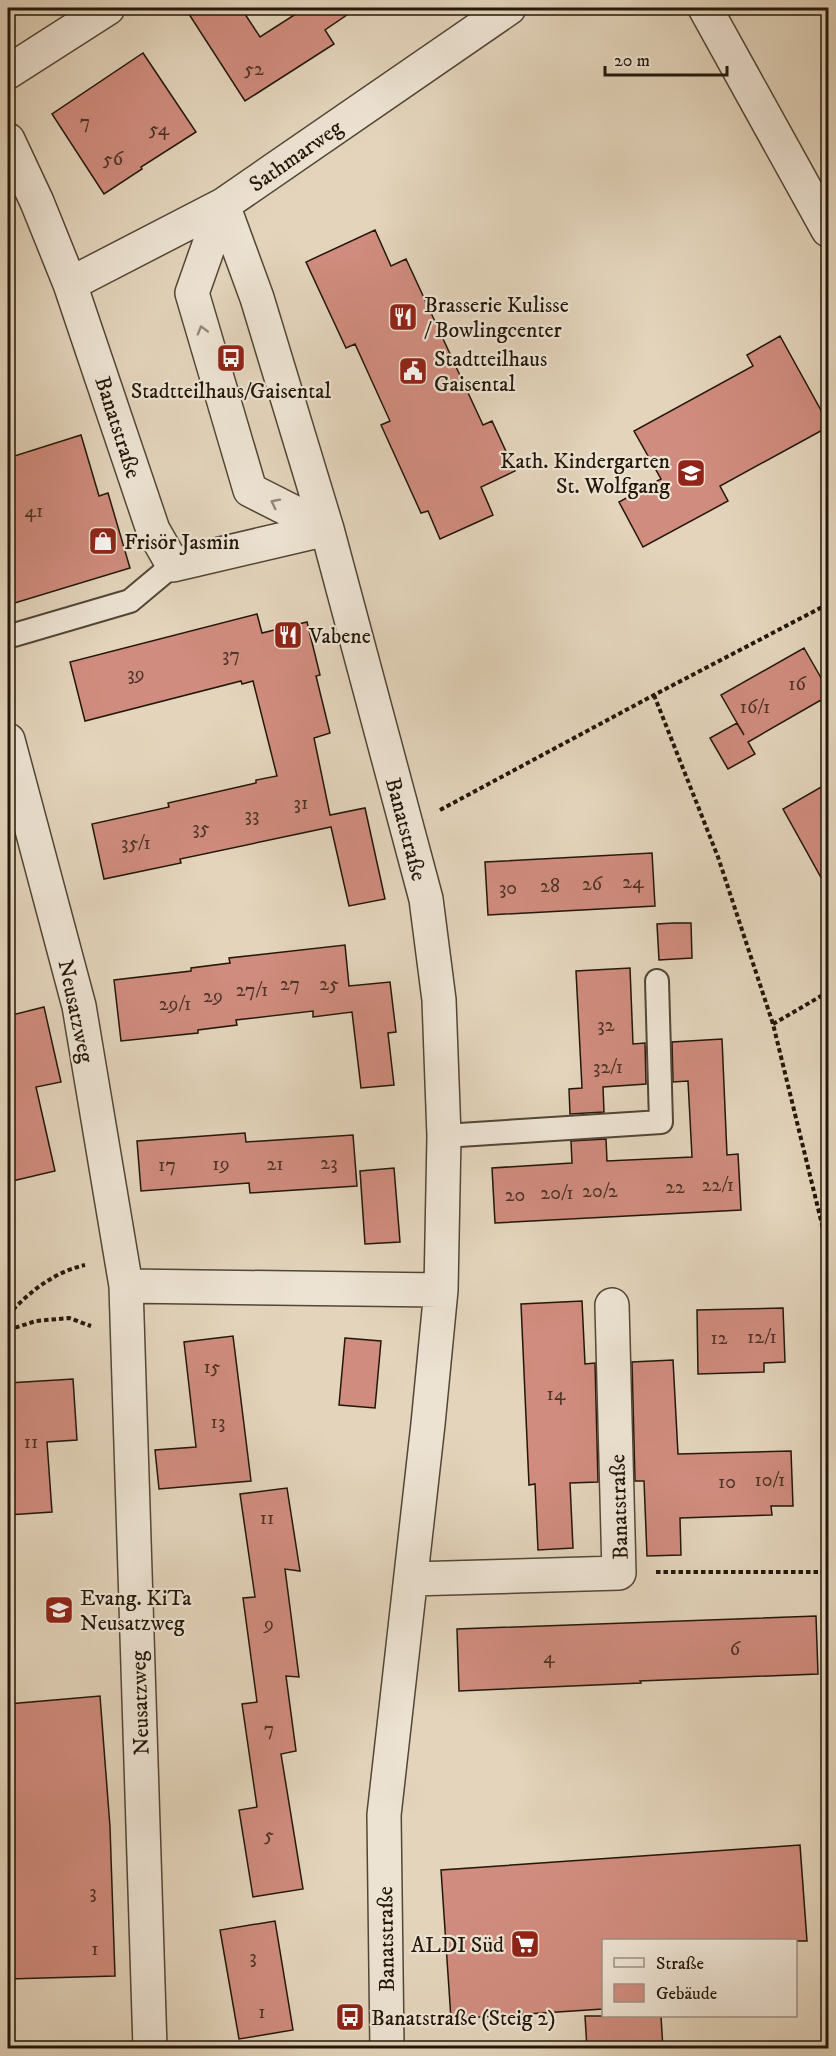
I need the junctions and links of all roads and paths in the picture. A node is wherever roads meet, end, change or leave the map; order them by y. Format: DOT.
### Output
graph roads {
  1 [pos="108,8"];
  2 [pos="509,8"];
  3 [pos="705,8"];
  4 [pos="8,72"];
  5 [pos="8,140"];
  6 [pos="223,205"];
  7 [pos="828,231"];
  8 [pos="70,284"];
  9 [pos="327,530"];
  10 [pos="173,565"];
  11 [pos="828,604"];
  12 [pos="14,634"];
  13 [pos="654,695"];
  14 [pos="8,740"];
  15 [pos="405,820"];
  16 [pos="657,981"];
  17 [pos="828,992"];
  18 [pos="772,1024"];
  19 [pos="444,1136"];
  20 [pos="828,1249"];
  21 [pos="123,1271"];
  22 [pos="441,1290"];
  23 [pos="612,1305"];
  24 [pos="8,1315"];
  25 [pos="69,1318"];
  26 [pos="8,1330"];
  27 [pos="619,1572"];
  28 [pos="828,1572"];
  29 [pos="411,1579"];
  30 [pos="150,2049"];
  31 [pos="387,2049"];
  1 -- 4 [label="street"];
  2 -- 6 [label="street, Sathmarweg"];
  3 -- 7 [label="street"];
  5 -- 8 [label="street, Banatstraße"];
  6 -- 8 [label="street, Sathmarweg"];
  6 -- 9 [label="street, Banatstraße"];
  9 -- 6 [label="street, one-way"];
  8 -- 10 [label="street, Banatstraße"];
  9 -- 10 [label="street"];
  9 -- 15 [label="street, Banatstraße"];
  10 -- 12 [label="lane"];
  11 -- 13 [label="path"];
  13 -- 15 [label="path"];
  13 -- 18 [label="path"];
  14 -- 21 [label="street, Neusatzweg"];
  15 -- 19 [label="street, Banatstraße"];
  16 -- 19 [label="lane"];
  17 -- 18 [label="path"];
  18 -- 20 [label="path"];
  19 -- 22 [label="street, Banatstraße"];
  21 -- 22 [label="street"];
  21 -- 24 [label="path"];
  21 -- 30 [label="street, Neusatzweg"];
  22 -- 29 [label="street, Banatstraße"];
  23 -- 27 [label="street, Banatstraße"];
  25 -- 26 [label="path"];
  27 -- 28 [label="path"];
  27 -- 29 [label="street, Banatstraße"];
  29 -- 31 [label="street, Banatstraße"];
}
